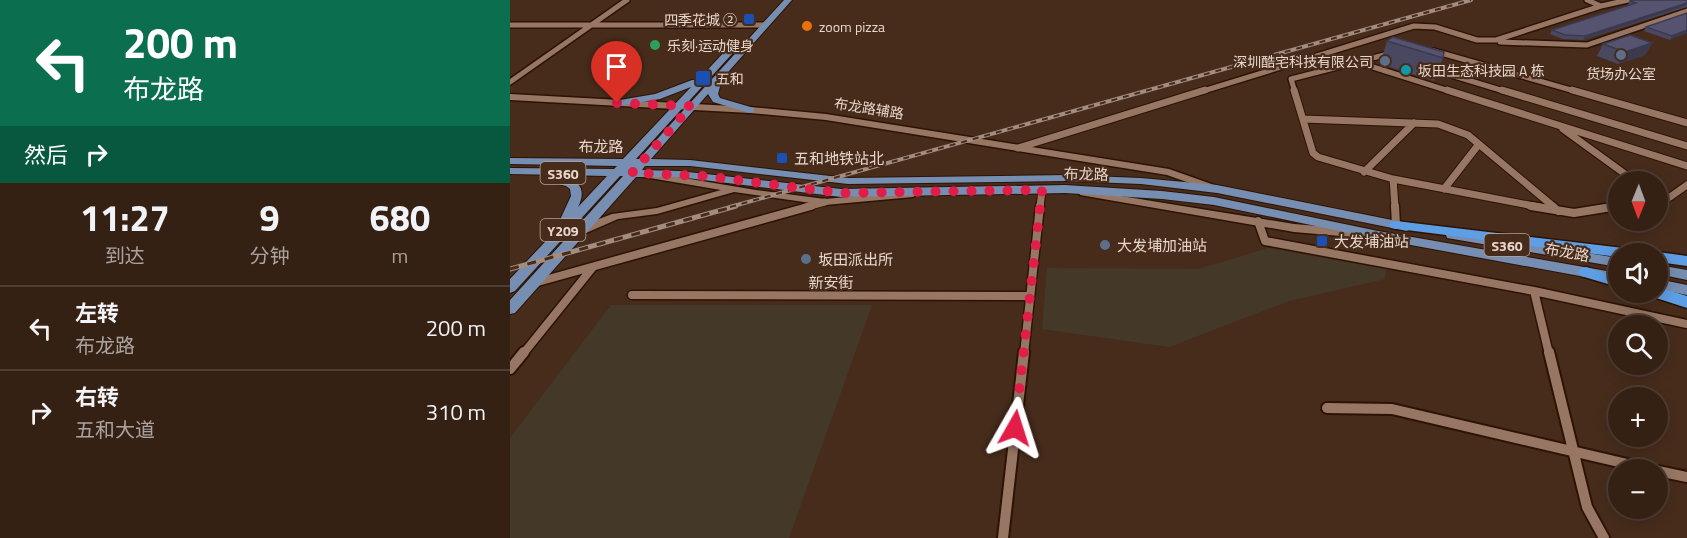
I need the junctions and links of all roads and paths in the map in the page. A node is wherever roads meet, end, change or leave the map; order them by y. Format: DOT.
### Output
graph roads {
  1 [pos="627,0"];
  2 [pos="777,0"];
  3 [pos="788,0"];
  4 [pos="1587,0"];
  5 [pos="1628,0"];
  6 [pos="1601,6"];
  7 [pos="1687,11"];
  8 [pos="510,25"];
  9 [pos="589,25"];
  10 [pos="753,25"];
  11 [pos="765,25"];
  12 [pos="1487,41"];
  13 [pos="1424,48"];
  14 [pos="1404,51"];
  15 [pos="1385,54"];
  16 [pos="1396,58"];
  17 [pos="1354,61"];
  18 [pos="1418,64"];
  19 [pos="705,77"];
  20 [pos="718,77"];
  21 [pos="510,81"];
  22 [pos="510,97"];
  23 [pos="617,103"];
  24 [pos="678,106"];
  25 [pos="691,106"];
  26 [pos="750,110"];
  27 [pos="1303,119"];
  28 [pos="1414,123"];
  29 [pos="1687,123"];
  30 [pos="1557,125"];
  31 [pos="1479,144"];
  32 [pos="1687,146"];
  33 [pos="1018,148"];
  34 [pos="510,161"];
  35 [pos="642,162"];
  36 [pos="1687,166"];
  37 [pos="629,168"];
  38 [pos="1621,171"];
  39 [pos="510,172"];
  40 [pos="1364,172"];
  41 [pos="615,173"];
  42 [pos="1394,179"];
  43 [pos="1687,185"];
  44 [pos="1065,189"];
  45 [pos="1217,189"];
  46 [pos="1444,189"];
  47 [pos="735,190"];
  48 [pos="1042,190"];
  49 [pos="929,192"];
  50 [pos="1668,194"];
  51 [pos="825,202"];
  52 [pos="1608,208"];
  53 [pos="1558,211"];
  54 [pos="1258,221"];
  55 [pos="1395,225"];
  56 [pos="561,232"];
  57 [pos="579,232"];
  58 [pos="1384,236"];
  59 [pos="1608,251"];
  60 [pos="1668,258"];
  61 [pos="1608,261"];
  62 [pos="1687,261"];
  63 [pos="594,266"];
  64 [pos="1586,272"];
  65 [pos="1668,272"];
  66 [pos="1687,275"];
  67 [pos="1608,278"];
  68 [pos="534,283"];
  69 [pos="1668,287"];
  70 [pos="510,288"];
  71 [pos="1687,290"];
  72 [pos="1534,291"];
  73 [pos="632,295"];
  74 [pos="1030,296"];
  75 [pos="1668,296"];
  76 [pos="1687,302"];
  77 [pos="510,309"];
  78 [pos="1687,324"];
  79 [pos="510,369"];
  80 [pos="1327,408"];
  81 [pos="1573,452"];
  82 [pos="1608,460"];
  83 [pos="1668,473"];
  84 [pos="1687,477"];
  85 [pos="1003,538"];
  86 [pos="1604,538"];
  1 -- 9 [label="street"];
  2 -- 10 [label="main road, Y209"];
  3 -- 11 [label="main road"];
  4 -- 6 [label="street"];
  5 -- 6 [label="street"];
  6 -- 12 [label="street"];
  7 -- 12 [label="street"];
  8 -- 9 [label="street"];
  9 -- 10 [label="street"];
  9 -- 21 [label="street"];
  10 -- 11 [label="street"];
  10 -- 19 [label="main road, Y209"];
  11 -- 20 [label="main road"];
  12 -- 33 [label="street"];
  13 -- 29 [label="street"];
  14 -- 15 [label="street"];
  15 -- 16 [label="street"];
  15 -- 17 [label="street"];
  17 -- 27 [label="street"];
  17 -- 30 [label="street"];
  18 -- 32 [label="street"];
  19 -- 23 [label="main road"];
  19 -- 24 [label="main road, Y209"];
  20 -- 25 [label="main road"];
  20 -- 26 [label="main road"];
  22 -- 23 [label="main road, 布龙路辅路"];
  23 -- 24 [label="main road, 布龙路辅路"];
  24 -- 25 [label="main road, 布龙路辅路"];
  24 -- 37 [label="main road, Y209"];
  25 -- 26 [label="main road, 布龙路辅路"];
  25 -- 35 [label="main road"];
  26 -- 33 [label="main road, 布龙路辅路"];
  27 -- 28 [label="street"];
  27 -- 40 [label="street"];
  28 -- 31 [label="street"];
  28 -- 40 [label="street"];
  30 -- 36 [label="street"];
  30 -- 38 [label="street"];
  31 -- 46 [label="street"];
  31 -- 53 [label="street"];
  33 -- 45 [label="main road, 布龙路辅路"];
  34 -- 37 [label="main road, 布龙路 / S360"];
  35 -- 37 [label="main road, 布龙路 / S360"];
  35 -- 45 [label="main road, 布龙路 / S360"];
  37 -- 41 [label="main road, 布龙路 / S360"];
  37 -- 47 [label="main road"];
  37 -- 49 [label="main road, 布龙路 / S360"];
  37 -- 57 [label="main road, Y209"];
  39 -- 41 [label="main road, 布龙路 / S360"];
  39 -- 56 [label="main road"];
  40 -- 42 [label="street"];
  41 -- 56 [label="main road, Y209"];
  42 -- 46 [label="street"];
  42 -- 55 [label="street"];
  43 -- 50 [label="street"];
  44 -- 48 [label="main road, 布龙路 / S360"];
  44 -- 54 [label="main road"];
  44 -- 58 [label="main road, 布龙路 / S360"];
  45 -- 55 [label="main road, 布龙路 / S360"];
  46 -- 53 [label="street"];
  47 -- 51 [label="main road"];
  47 -- 57 [label="main road"];
  48 -- 49 [label="main road, 布龙路 / S360"];
  48 -- 74 [label="street"];
  49 -- 51 [label="main road"];
  51 -- 63 [label="street"];
  52 -- 53 [label="street"];
  54 -- 58 [label="main road"];
  54 -- 72 [label="street"];
  55 -- 59 [label="highway"];
  55 -- 61 [label="main road, 布龙路 / S360"];
  56 -- 70 [label="main road, Y209"];
  57 -- 68 [label="main road, Y209"];
  58 -- 64 [label="main road, 布龙路 / S360"];
  60 -- 62 [label="highway"];
  63 -- 68 [label="street"];
  63 -- 79 [label="street"];
  64 -- 67 [label="highway"];
  65 -- 66 [label="main road"];
  68 -- 77 [label="main road, Y209"];
  69 -- 71 [label="main road"];
  72 -- 78 [label="street"];
  72 -- 81 [label="street"];
  73 -- 74 [label="street, 新安街"];
  74 -- 85 [label="street"];
  75 -- 76 [label="highway"];
  80 -- 81 [label="street"];
  81 -- 82 [label="street"];
  81 -- 86 [label="street"];
  83 -- 84 [label="street"];
}
